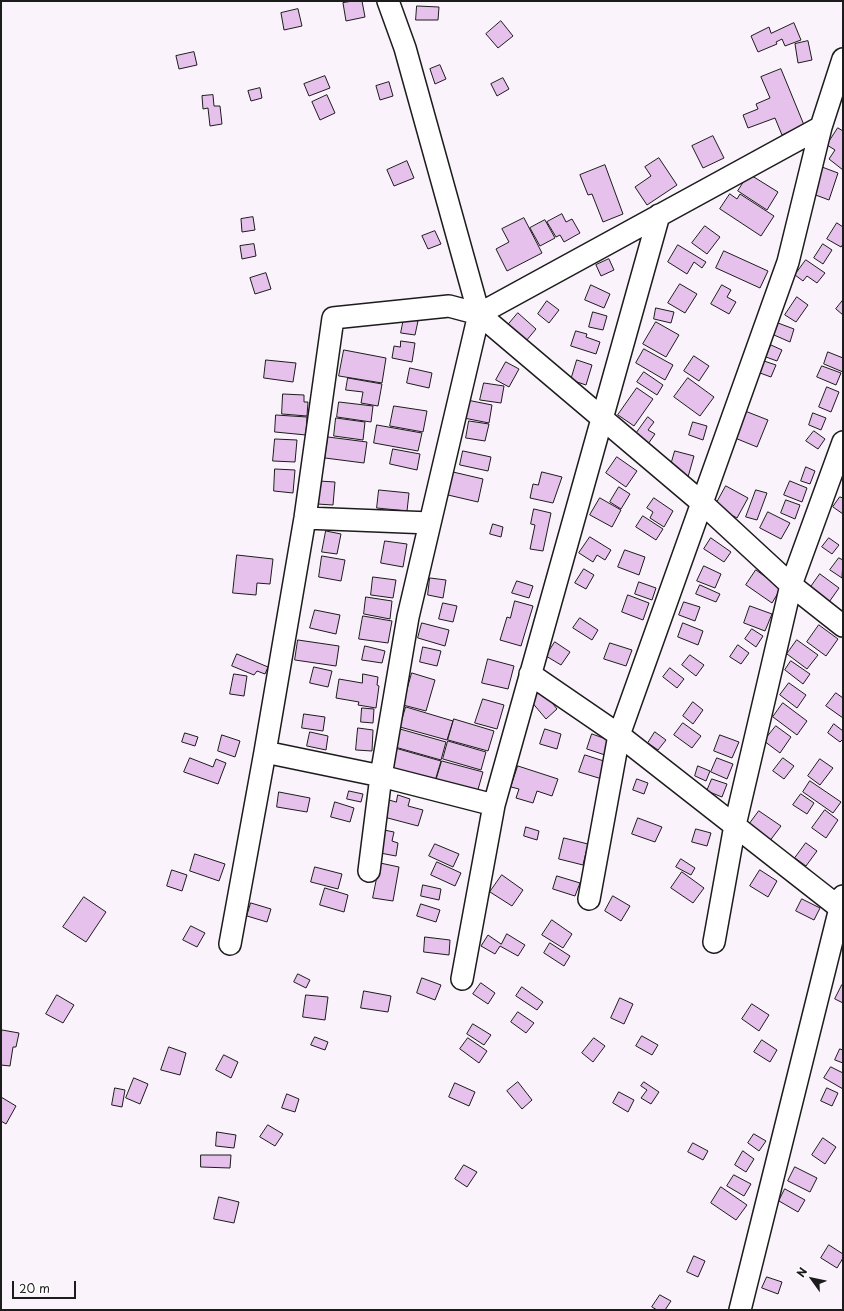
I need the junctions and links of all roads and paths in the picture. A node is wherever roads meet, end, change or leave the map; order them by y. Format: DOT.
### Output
graph roads {
  1 [pos="388,1"];
  2 [pos="843,59"];
  3 [pos="820,127"];
  4 [pos="659,215"];
  5 [pos="479,314"];
  6 [pos="602,418"];
  7 [pos="843,442"];
  8 [pos="701,502"];
  9 [pos="305,518"];
  10 [pos="430,523"];
  11 [pos="791,584"];
  12 [pos="843,626"];
  13 [pos="530,674"];
  14 [pos="619,735"];
  15 [pos="265,752"];
  16 [pos="381,776"];
  17 [pos="494,805"];
  18 [pos="735,825"];
  19 [pos="369,870"];
  20 [pos="589,899"];
  21 [pos="842,902"];
  22 [pos="714,942"];
  23 [pos="230,944"];
  24 [pos="462,979"];
  25 [pos="740,1310"];
  1 -- 5 [label="street"];
  2 -- 3 [label="street"];
  3 -- 4 [label="street"];
  3 -- 8 [label="street"];
  4 -- 5 [label="street"];
  4 -- 6 [label="street"];
  5 -- 6 [label="street"];
  5 -- 9 [label="street"];
  5 -- 10 [label="street"];
  6 -- 8 [label="street"];
  6 -- 13 [label="street"];
  7 -- 11 [label="street"];
  8 -- 11 [label="street"];
  8 -- 14 [label="street"];
  9 -- 10 [label="street"];
  9 -- 15 [label="street"];
  10 -- 16 [label="street"];
  11 -- 12 [label="street"];
  11 -- 18 [label="street"];
  13 -- 14 [label="street"];
  13 -- 17 [label="street"];
  14 -- 18 [label="street"];
  14 -- 20 [label="street"];
  15 -- 16 [label="street"];
  15 -- 23 [label="street"];
  16 -- 17 [label="street"];
  16 -- 19 [label="street"];
  17 -- 24 [label="street"];
  18 -- 21 [label="street"];
  18 -- 22 [label="street"];
  21 -- 25 [label="street"];
}
